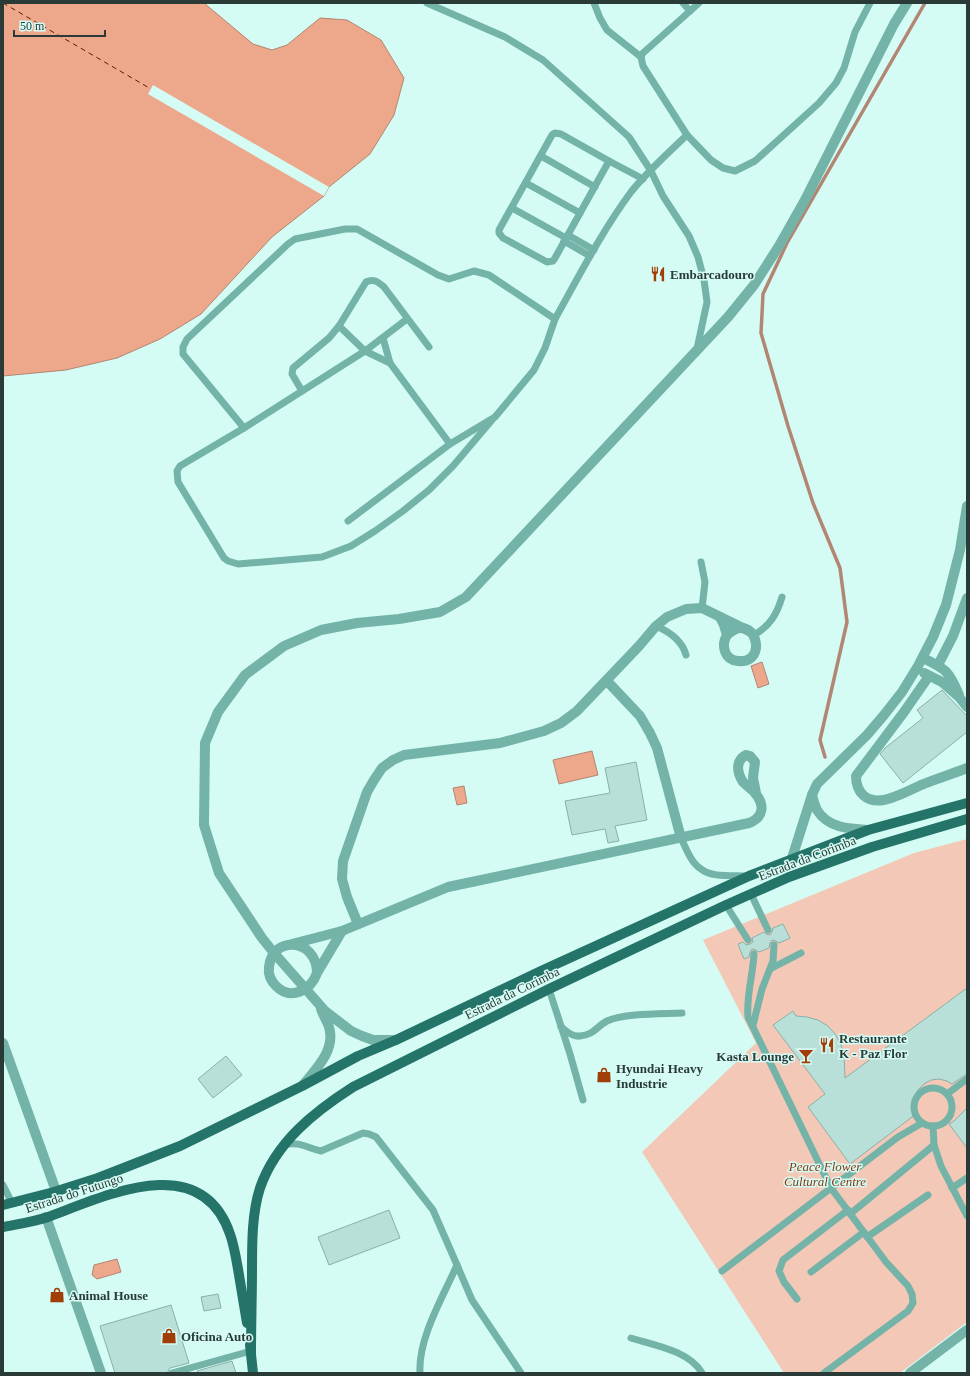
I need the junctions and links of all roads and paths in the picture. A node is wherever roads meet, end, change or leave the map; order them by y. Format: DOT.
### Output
graph roads {
  1 [pos="427,3"];
  2 [pos="594,3"];
  3 [pos="683,3"];
  4 [pos="699,3"];
  5 [pos="870,3"];
  6 [pos="907,3"];
  7 [pos="690,11"];
  8 [pos="641,57"];
  9 [pos="687,135"];
  10 [pos="541,156"];
  11 [pos="609,161"];
  12 [pos="651,171"];
  13 [pos="643,179"];
  14 [pos="526,183"];
  15 [pos="594,187"];
  16 [pos="512,208"];
  17 [pos="580,213"];
  18 [pos="566,238"];
  19 [pos="592,253"];
  20 [pos="407,319"];
  21 [pos="555,319"];
  22 [pos="339,326"];
  23 [pos="383,338"];
  24 [pos="429,347"];
  25 [pos="697,350"];
  26 [pos="365,351"];
  27 [pos="390,363"];
  28 [pos="302,391"];
  29 [pos="495,417"];
  30 [pos="244,428"];
  31 [pos="450,444"];
  32 [pos="967,506"];
  33 [pos="348,521"];
  34 [pos="966,523"];
  35 [pos="701,562"];
  36 [pos="782,597"];
  37 [pos="967,598"];
  38 [pos="702,608"];
  39 [pos="720,617"];
  40 [pos="656,626"];
  41 [pos="751,633"];
  42 [pos="726,635"];
  43 [pos="686,655"];
  44 [pos="923,658"];
  45 [pos="938,665"];
  46 [pos="916,670"];
  47 [pos="929,676"];
  48 [pos="607,681"];
  49 [pos="963,694"];
  50 [pos="967,707"];
  51 [pos="967,768"];
  52 [pos="756,793"];
  53 [pos="812,795"];
  54 [pos="967,803"];
  55 [pos="967,819"];
  56 [pos="868,830"];
  57 [pos="680,838"];
  58 [pos="792,858"];
  59 [pos="749,876"];
  60 [pos="751,894"];
  61 [pos="726,906"];
  62 [pos="358,924"];
  63 [pos="768,930"];
  64 [pos="342,931"];
  65 [pos="748,940"];
  66 [pos="292,944"];
  67 [pos="774,945"];
  68 [pos="274,953"];
  69 [pos="801,953"];
  70 [pos="754,954"];
  71 [pos="770,969"];
  72 [pos="317,973"];
  73 [pos="306,989"];
  74 [pos="549,989"];
  75 [pos="318,1002"];
  76 [pos="682,1013"];
  77 [pos="753,1025"];
  78 [pos="561,1027"];
  79 [pos="396,1040"];
  80 [pos="3,1044"];
  81 [pos="967,1079"];
  82 [pos="302,1086"];
  83 [pos="947,1094"];
  84 [pos="583,1100"];
  85 [pos="922,1123"];
  86 [pos="933,1126"];
  87 [pos="284,1145"];
  88 [pos="934,1145"];
  89 [pos="967,1178"];
  90 [pos="3,1185"];
  91 [pos="831,1188"];
  92 [pos="952,1188"];
  93 [pos="56,1191"];
  94 [pos="928,1195"];
  95 [pos="7,1204"];
  96 [pos="849,1212"];
  97 [pos="967,1216"];
  98 [pos="46,1217"];
  99 [pos="3,1227"];
  100 [pos="865,1235"];
  101 [pos="457,1265"];
  102 [pos="722,1271"];
  103 [pos="811,1272"];
  104 [pos="797,1299"];
  105 [pos="967,1330"];
  106 [pos="631,1338"];
  107 [pos="251,1351"];
  108 [pos="101,1373"];
  109 [pos="172,1373"];
  110 [pos="253,1373"];
  111 [pos="420,1373"];
  112 [pos="521,1373"];
  113 [pos="702,1373"];
  114 [pos="824,1373"];
  115 [pos="910,1373"];
  1 -- 12 [label="lane"];
  2 -- 8 [label="lane"];
  3 -- 7 [label="lane"];
  4 -- 7 [label="lane"];
  5 -- 9 [label="lane"];
  6 -- 25 [label="street"];
  7 -- 8 [label="lane"];
  8 -- 9 [label="lane"];
  9 -- 12 [label="lane"];
  10 -- 11 [label="lane"];
  10 -- 14 [label="lane"];
  10 -- 15 [label="lane"];
  11 -- 13 [label="lane"];
  11 -- 15 [label="lane"];
  12 -- 13 [label="lane"];
  12 -- 25 [label="lane"];
  13 -- 19 [label="lane"];
  14 -- 16 [label="lane"];
  14 -- 17 [label="lane"];
  15 -- 17 [label="lane"];
  16 -- 18 [label="lane"];
  16 -- 18 [label="lane"];
  17 -- 18 [label="lane"];
  18 -- 19 [label="lane"];
  19 -- 21 [label="lane"];
  20 -- 22 [label="lane"];
  20 -- 23 [label="lane"];
  20 -- 24 [label="lane"];
  21 -- 29 [label="lane"];
  21 -- 30 [label="lane"];
  22 -- 26 [label="lane"];
  22 -- 28 [label="lane"];
  23 -- 26 [label="lane"];
  23 -- 27 [label="lane"];
  25 -- 68 [label="street"];
  26 -- 27 [label="lane"];
  26 -- 28 [label="lane"];
  27 -- 31 [label="lane"];
  28 -- 30 [label="lane"];
  29 -- 30 [label="lane"];
  29 -- 31 [label="lane"];
  31 -- 33 [label="lane"];
  32 -- 34 [label="street"];
  34 -- 44 [label="street"];
  35 -- 38 [label="lane"];
  36 -- 41 [label="lane"];
  37 -- 45 [label="street"];
  38 -- 39 [label="street"];
  38 -- 40 [label="street"];
  39 -- 41 [label="street"];
  39 -- 42 [label="street"];
  40 -- 43 [label="lane"];
  40 -- 48 [label="street"];
  41 -- 42 [label="street"];
  41 -- 42 [label="street"];
  44 -- 45 [label="street"];
  44 -- 46 [label="street"];
  45 -- 49 [label="street"];
  46 -- 47 [label="street"];
  46 -- 53 [label="street"];
  47 -- 49 [label="street"];
  47 -- 51 [label="street"];
  48 -- 57 [label="street"];
  48 -- 62 [label="street"];
  49 -- 50 [label="street"];
  52 -- 57 [label="street"];
  53 -- 56 [label="street"];
  53 -- 58 [label="street"];
  54 -- 56 [label="main road, Estrada da Corimba"];
  55 -- 60 [label="main road, Estrada da Corimba"];
  56 -- 58 [label="main road, Estrada da Corimba"];
  57 -- 59 [label="lane"];
  57 -- 62 [label="street"];
  58 -- 59 [label="main road, Estrada da Corimba"];
  59 -- 79 [label="main road, Estrada da Corimba"];
  60 -- 61 [label="main road, Estrada da Corimba"];
  60 -- 63 [label="lane"];
  61 -- 65 [label="lane"];
  61 -- 74 [label="main road, Estrada da Corimba"];
  62 -- 64 [label="street"];
  64 -- 66 [label="street"];
  64 -- 72 [label="street"];
  66 -- 68 [label="street"];
  66 -- 72 [label="street"];
  67 -- 71 [label="lane"];
  68 -- 73 [label="street"];
  68 -- 73 [label="street"];
  69 -- 71 [label="lane"];
  70 -- 77 [label="lane"];
  71 -- 77 [label="lane"];
  72 -- 73 [label="street"];
  73 -- 75 [label="street"];
  74 -- 78 [label="lane"];
  74 -- 87 [label="main road, Estrada da Corimba"];
  75 -- 79 [label="street"];
  75 -- 82 [label="street"];
  76 -- 78 [label="lane"];
  77 -- 91 [label="lane"];
  78 -- 84 [label="lane"];
  79 -- 82 [label="main road, Estrada da Corimba"];
  80 -- 93 [label="street"];
  81 -- 83 [label="lane"];
  82 -- 93 [label="main road, Estrada do Futungo"];
  83 -- 85 [label="lane"];
  83 -- 86 [label="lane"];
  85 -- 86 [label="lane"];
  85 -- 91 [label="lane"];
  86 -- 88 [label="lane"];
  87 -- 101 [label="lane"];
  87 -- 107 [label="main road, Estrada da Corimba"];
  88 -- 92 [label="lane"];
  88 -- 96 [label="lane"];
  89 -- 92 [label="lane"];
  90 -- 95 [label="lane"];
  91 -- 96 [label="lane"];
  91 -- 102 [label="lane"];
  92 -- 97 [label="lane"];
  93 -- 95 [label="main road, Estrada do Futungo"];
  94 -- 100 [label="lane"];
  96 -- 100 [label="lane"];
  96 -- 104 [label="lane"];
  98 -- 99 [label="main road, Estrada do Futungo"];
  98 -- 107 [label="main road, Estrada do Futungo"];
  98 -- 108 [label="street"];
  100 -- 103 [label="lane"];
  100 -- 114 [label="lane"];
  101 -- 111 [label="lane"];
  101 -- 112 [label="lane"];
  105 -- 115 [label="street"];
  106 -- 113 [label="lane"];
  107 -- 109 [label="lane"];
  107 -- 110 [label="main road, Estrada do Futungo"];
}
